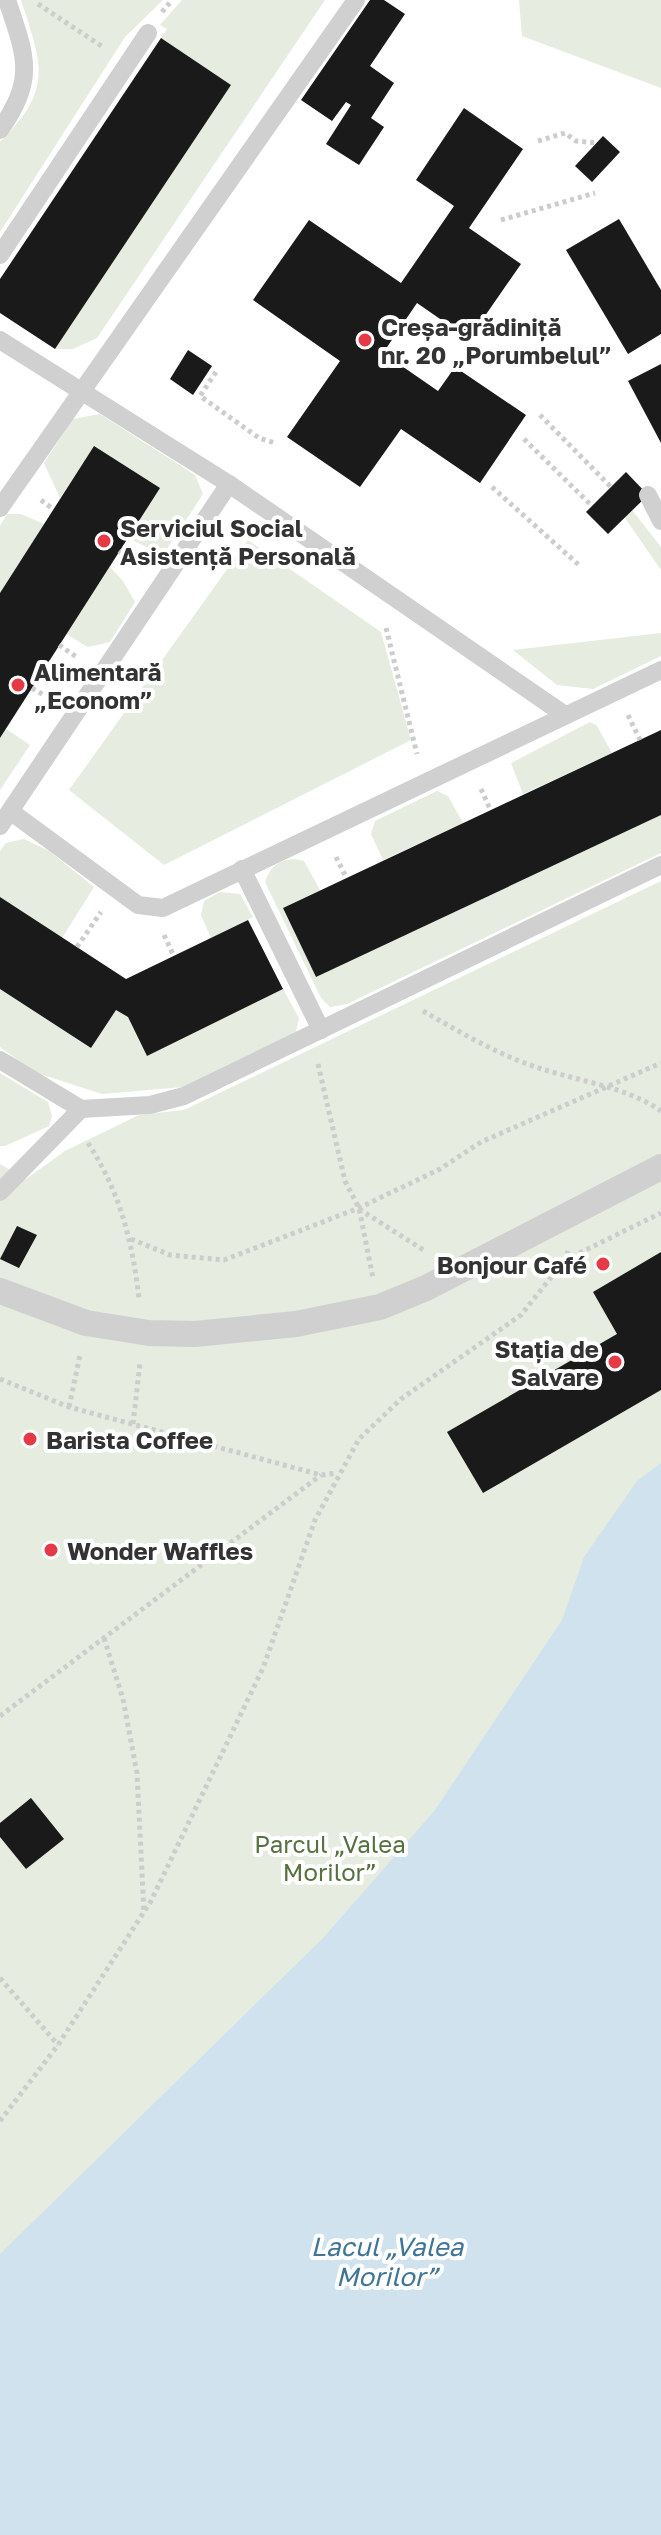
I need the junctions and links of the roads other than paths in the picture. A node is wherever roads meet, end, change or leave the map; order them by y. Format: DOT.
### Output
graph roads {
  1 [pos="7,0"];
  2 [pos="356,0"];
  3 [pos="148,33"];
  4 [pos="0,130"];
  5 [pos="0,255"];
  6 [pos="0,340"];
  7 [pos="78,392"];
  8 [pos="229,484"];
  9 [pos="648,495"];
  10 [pos="0,508"];
  11 [pos="661,521"];
  12 [pos="661,670"];
  13 [pos="565,715"];
  14 [pos="5,818"];
  15 [pos="661,865"];
  16 [pos="242,869"];
  17 [pos="314,1034"];
  18 [pos="0,1060"];
  19 [pos="76,1114"];
  20 [pos="661,1167"];
  21 [pos="0,1192"];
  22 [pos="0,1291"];
  1 -- 4 [label="lane"];
  2 -- 7 [label="lane"];
  3 -- 5 [label="lane"];
  6 -- 7 [label="lane"];
  7 -- 8 [label="lane"];
  7 -- 10 [label="lane"];
  8 -- 13 [label="lane"];
  8 -- 14 [label="lane"];
  9 -- 11 [label="lane"];
  12 -- 13 [label="lane"];
  13 -- 16 [label="lane"];
  14 -- 16 [label="lane"];
  15 -- 17 [label="lane"];
  16 -- 17 [label="lane"];
  17 -- 19 [label="lane"];
  18 -- 19 [label="lane"];
  19 -- 21 [label="lane"];
  20 -- 22 [label="street"];
}
